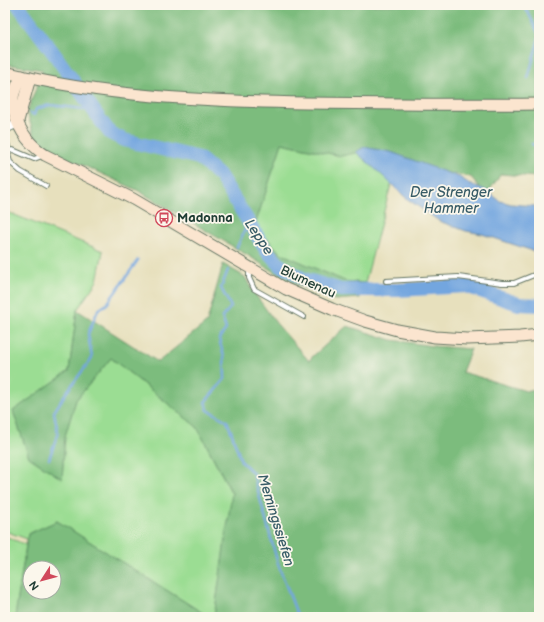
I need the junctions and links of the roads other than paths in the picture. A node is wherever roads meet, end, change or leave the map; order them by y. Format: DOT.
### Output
graph roads {
  1 [pos="5,72"];
  2 [pos="26,77"];
  3 [pos="5,88"];
  4 [pos="12,98"];
  5 [pos="539,104"];
  6 [pos="18,123"];
  7 [pos="5,129"];
  8 [pos="6,147"];
  9 [pos="45,155"];
  10 [pos="46,186"];
  11 [pos="250,268"];
  12 [pos="539,273"];
  13 [pos="386,281"];
  14 [pos="304,317"];
  15 [pos="539,335"];
  1 -- 2 [label="main road"];
  2 -- 4 [label="main road"];
  2 -- 5 [label="main road"];
  2 -- 6 [label="main road"];
  3 -- 4 [label="main road"];
  4 -- 6 [label="main road, Blumenau"];
  6 -- 7 [label="street"];
  6 -- 9 [label="main road, Blumenau"];
  8 -- 9 [label="lane"];
  8 -- 10 [label="lane"];
  9 -- 11 [label="main road, Blumenau"];
  11 -- 14 [label="lane"];
  11 -- 15 [label="main road, Blumenau"];
  12 -- 13 [label="lane"];
}
